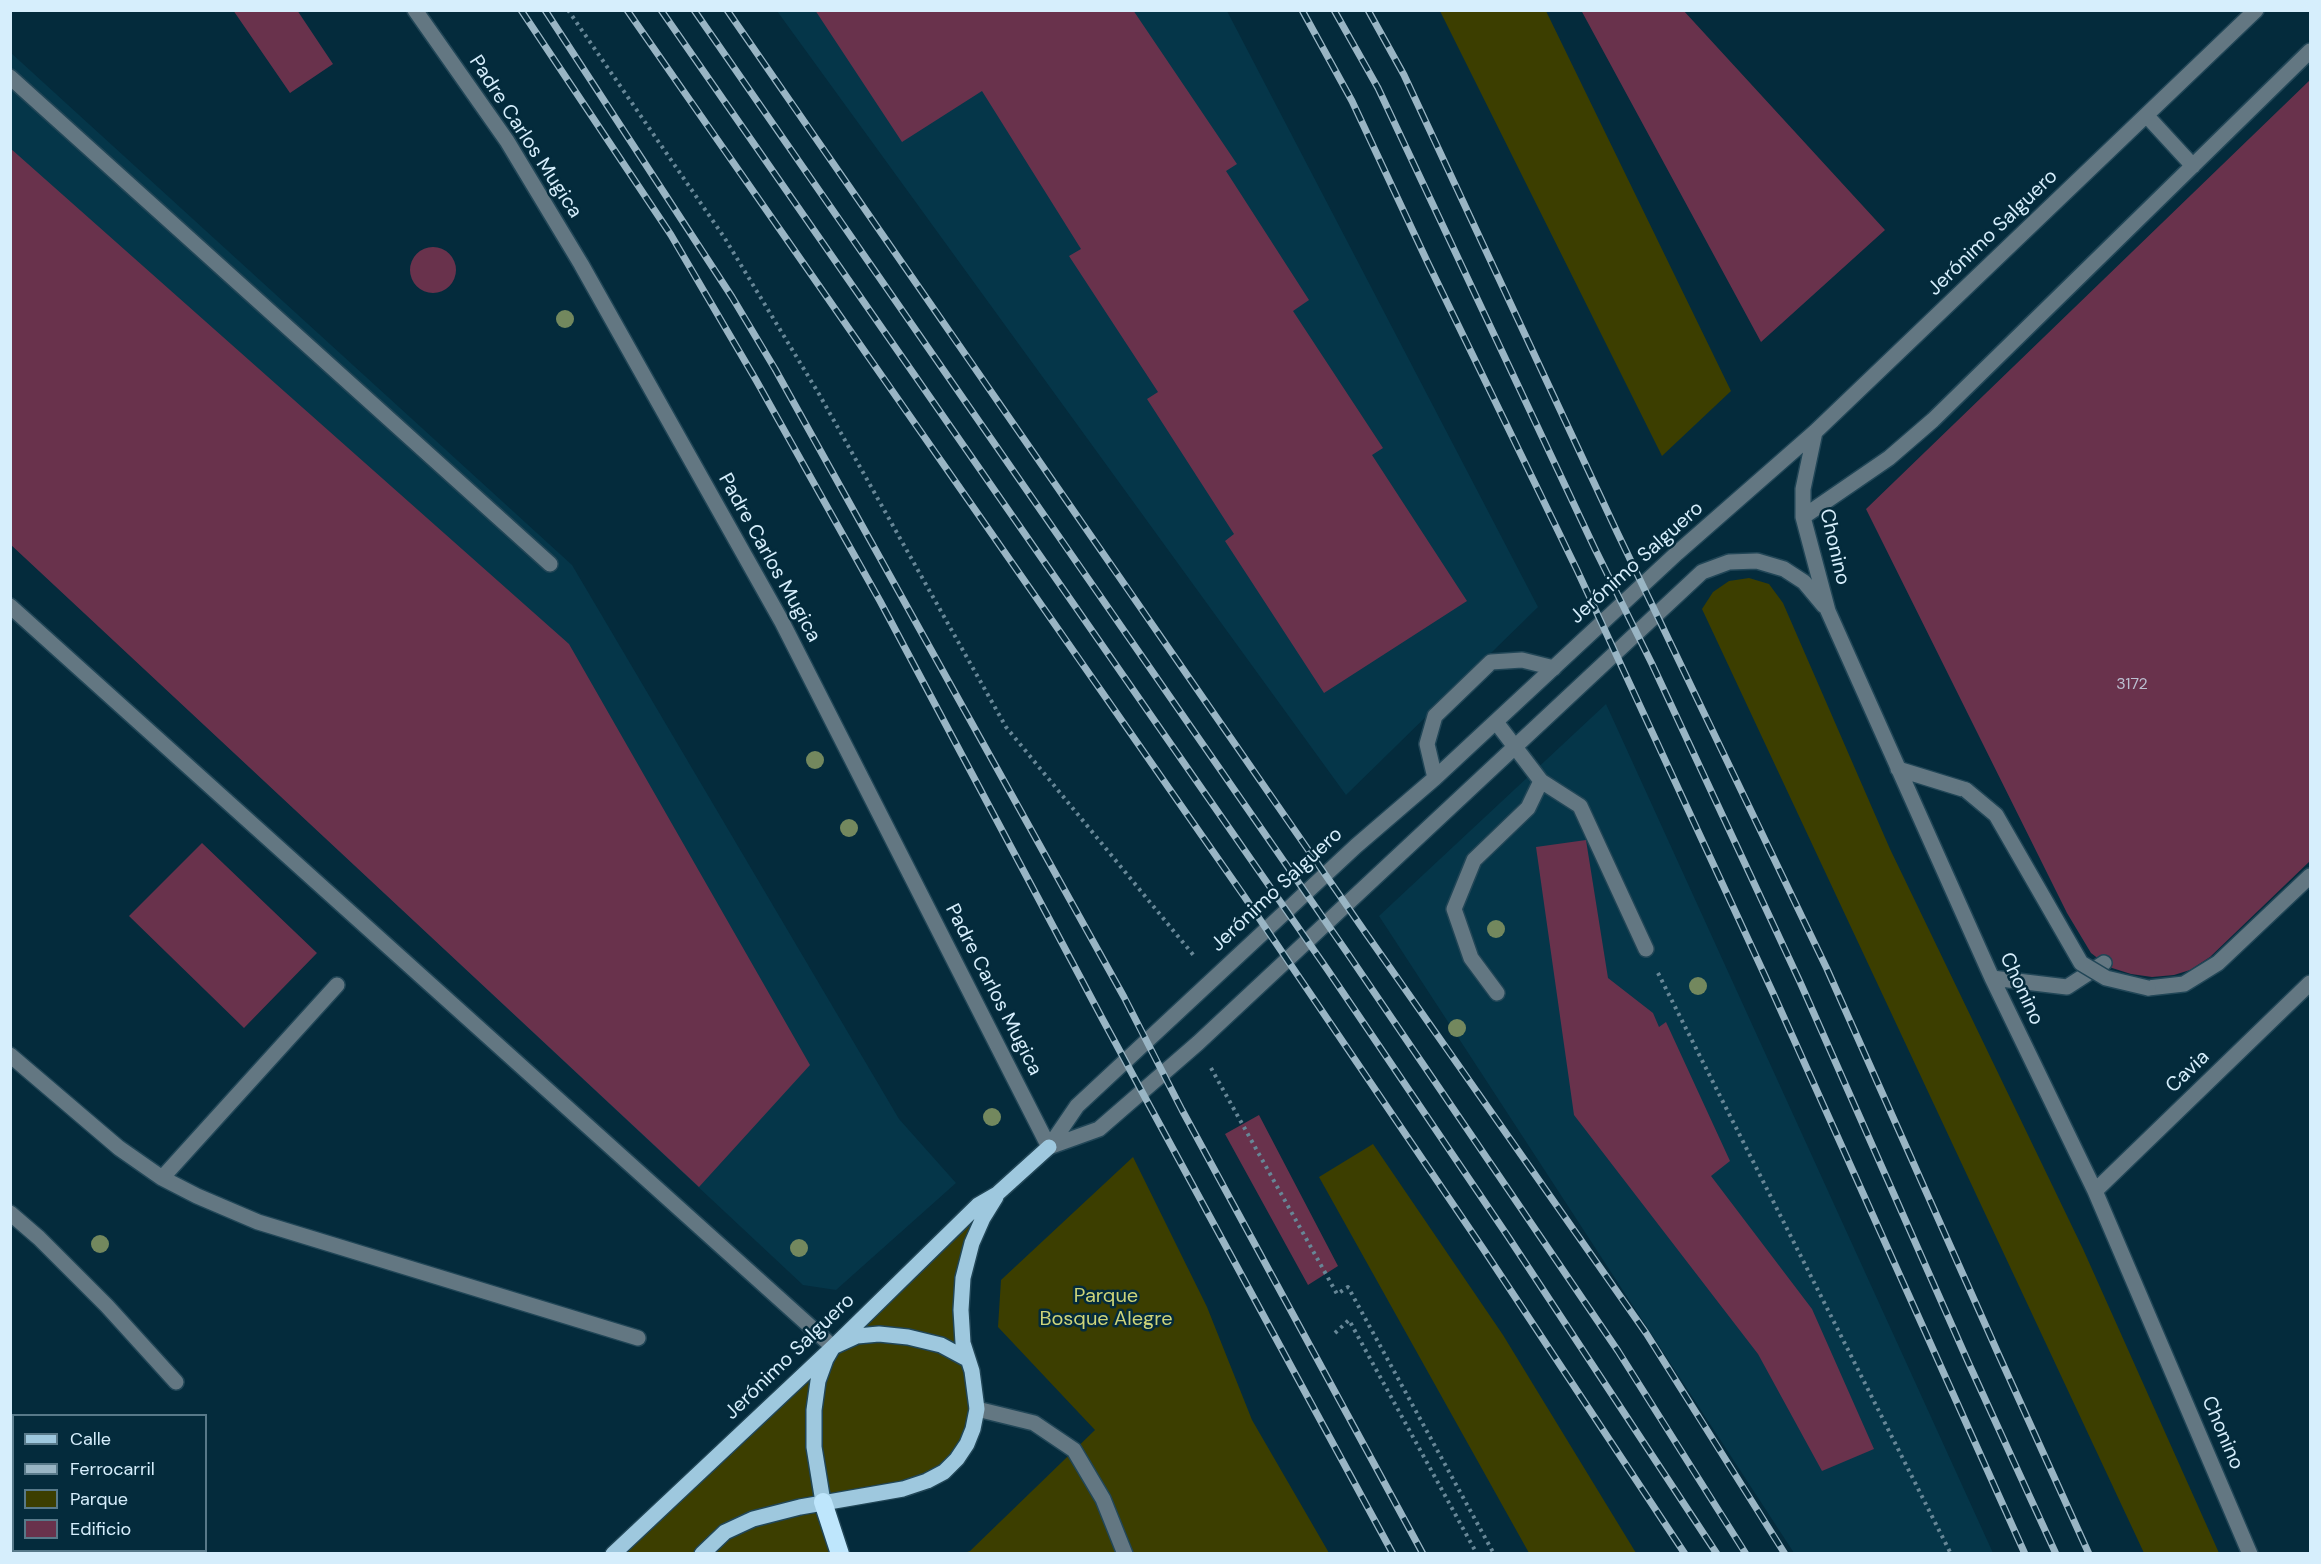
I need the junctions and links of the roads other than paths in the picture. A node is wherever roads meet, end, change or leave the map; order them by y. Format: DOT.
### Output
graph roads {
  1 [pos="415,10"];
  2 [pos="2256,10"];
  3 [pos="2310,51"];
  4 [pos="10,78"];
  5 [pos="2147,116"];
  6 [pos="2193,166"];
  7 [pos="1815,432"];
  8 [pos="1803,518"];
  9 [pos="550,564"];
  10 [pos="10,606"];
  11 [pos="1828,611"];
  12 [pos="1554,668"];
  13 [pos="1496,722"];
  14 [pos="1515,747"];
  15 [pos="1898,769"];
  16 [pos="1435,778"];
  17 [pos="1541,781"];
  18 [pos="2310,876"];
  19 [pos="1646,949"];
  20 [pos="2104,963"];
  21 [pos="1992,978"];
  22 [pos="2310,982"];
  23 [pos="337,985"];
  24 [pos="1497,993"];
  25 [pos="10,1055"];
  26 [pos="1049,1148"];
  27 [pos="162,1178"];
  28 [pos="2095,1191"];
  29 [pos="997,1194"];
  30 [pos="10,1213"];
  31 [pos="638,1338"];
  32 [pos="833,1347"];
  33 [pos="967,1359"];
  34 [pos="176,1382"];
  35 [pos="977,1409"];
  36 [pos="824,1502"];
  37 [pos="613,1554"];
  38 [pos="702,1554"];
  39 [pos="840,1554"];
  40 [pos="1125,1554"];
  41 [pos="2250,1554"];
  1 -- 26 [label="street, Padre Carlos Mugica"];
  2 -- 5 [label="street, Jerónimo Salguero"];
  3 -- 6 [label="street"];
  4 -- 9 [label="street"];
  5 -- 6 [label="street"];
  5 -- 7 [label="street, Jerónimo Salguero"];
  6 -- 8 [label="street"];
  7 -- 8 [label="street, Chonino"];
  7 -- 12 [label="street, Jerónimo Salguero"];
  8 -- 11 [label="street, Chonino"];
  10 -- 32 [label="street"];
  11 -- 14 [label="street, Jerónimo Salguero"];
  11 -- 15 [label="street, Chonino"];
  12 -- 13 [label="street, Jerónimo Salguero"];
  12 -- 16 [label="street"];
  13 -- 14 [label="street"];
  13 -- 16 [label="street, Jerónimo Salguero"];
  14 -- 17 [label="street"];
  14 -- 26 [label="street, Jerónimo Salguero"];
  15 -- 18 [label="street, bridge"];
  15 -- 21 [label="street, Chonino"];
  16 -- 26 [label="street, Jerónimo Salguero"];
  17 -- 19 [label="street"];
  17 -- 24 [label="street"];
  20 -- 21 [label="street"];
  21 -- 28 [label="street, Chonino"];
  22 -- 28 [label="street, Cavia"];
  23 -- 27 [label="street"];
  25 -- 27 [label="street"];
  26 -- 29 [label="main road, Jerónimo Salguero"];
  27 -- 31 [label="street"];
  28 -- 41 [label="street, Chonino"];
  29 -- 32 [label="main road, Jerónimo Salguero"];
  29 -- 33 [label="main road, Jerónimo Salguero"];
  30 -- 34 [label="street"];
  32 -- 33 [label="main road"];
  32 -- 36 [label="main road"];
  32 -- 37 [label="main road, Jerónimo Salguero"];
  33 -- 35 [label="main road, Jerónimo Salguero"];
  35 -- 36 [label="main road, Jerónimo Salguero"];
  35 -- 40 [label="street"];
  36 -- 38 [label="main road, Jerónimo Salguero"];
  36 -- 39 [label="highway"];
}
